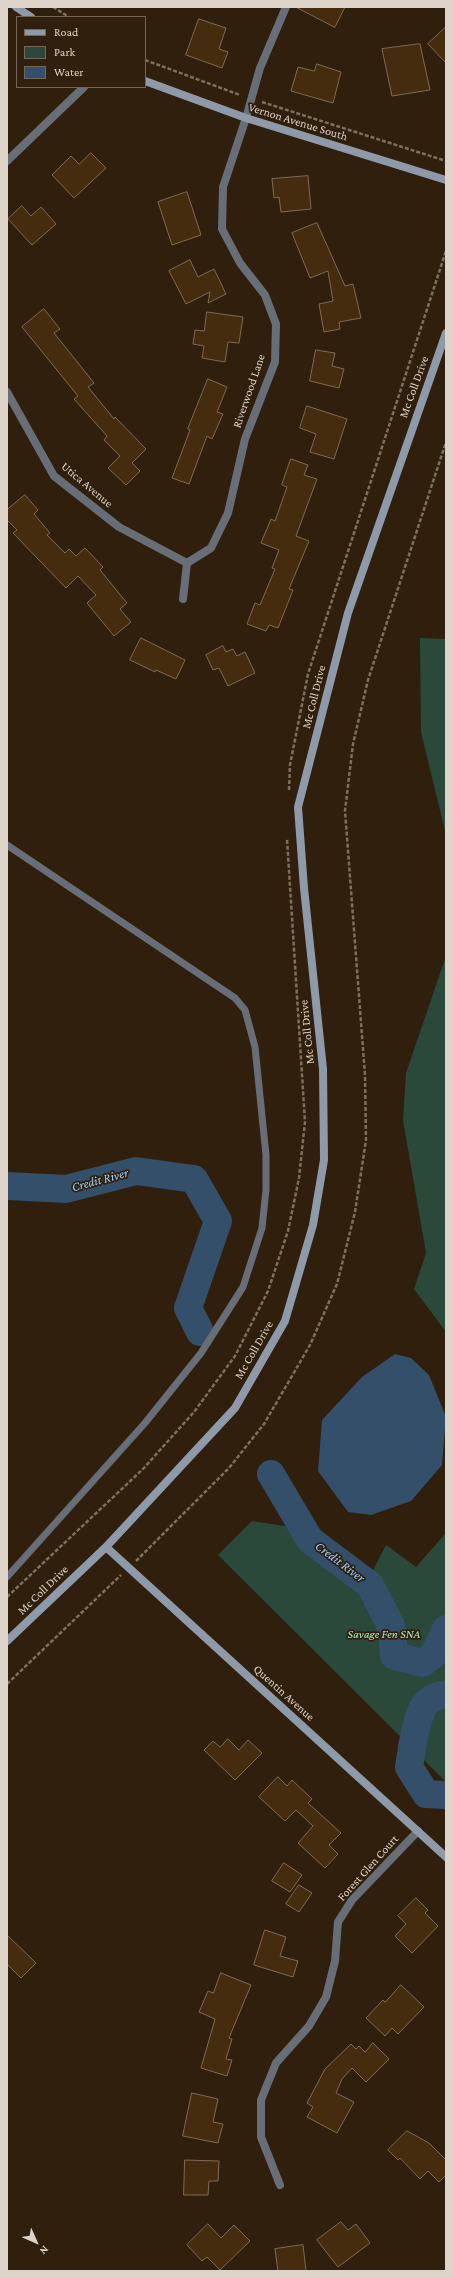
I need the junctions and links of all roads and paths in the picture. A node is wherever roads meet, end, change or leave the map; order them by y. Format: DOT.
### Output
graph roads {
  1 [pos="16,7"];
  2 [pos="53,7"];
  3 [pos="286,7"];
  4 [pos="30,16"];
  5 [pos="67,16"];
  6 [pos="146,60"];
  7 [pos="146,81"];
  8 [pos="83,88"];
  9 [pos="251,99"];
  10 [pos="246,118"];
  11 [pos="7,161"];
  12 [pos="446,162"];
  13 [pos="446,180"];
  14 [pos="446,251"];
  15 [pos="446,333"];
  16 [pos="7,392"];
  17 [pos="446,442"];
  18 [pos="187,563"];
  19 [pos="182,599"];
  20 [pos="289,797"];
  21 [pos="287,836"];
  22 [pos="7,845"];
  23 [pos="106,1547"];
  24 [pos="129,1568"];
  25 [pos="7,1577"];
  26 [pos="7,1597"];
  27 [pos="7,1641"];
  28 [pos="7,1684"];
  29 [pos="418,1831"];
  30 [pos="446,1857"];
  31 [pos="280,2185"];
  1 -- 4 [label="main road"];
  2 -- 5 [label="path"];
  3 -- 9 [label="street, Riverwood Lane"];
  6 -- 9 [label="path"];
  7 -- 10 [label="main road, Vernon Avenue South"];
  8 -- 11 [label="street"];
  9 -- 10 [label="street, Riverwood Lane"];
  9 -- 12 [label="path"];
  10 -- 13 [label="main road, Vernon Avenue South"];
  10 -- 18 [label="street, Riverwood Lane"];
  14 -- 20 [label="path"];
  15 -- 23 [label="main road, Mc Coll Drive"];
  16 -- 18 [label="street, Utica Avenue"];
  17 -- 24 [label="path"];
  18 -- 19 [label="street"];
  21 -- 26 [label="path"];
  22 -- 25 [label="lane"];
  23 -- 24 [label="main road, Quentin Avenue"];
  23 -- 27 [label="main road, Mc Coll Drive"];
  24 -- 28 [label="path"];
  24 -- 29 [label="main road, Quentin Avenue"];
  29 -- 30 [label="main road, Quentin Avenue"];
  29 -- 31 [label="street, Forest Glen Court"];
}
